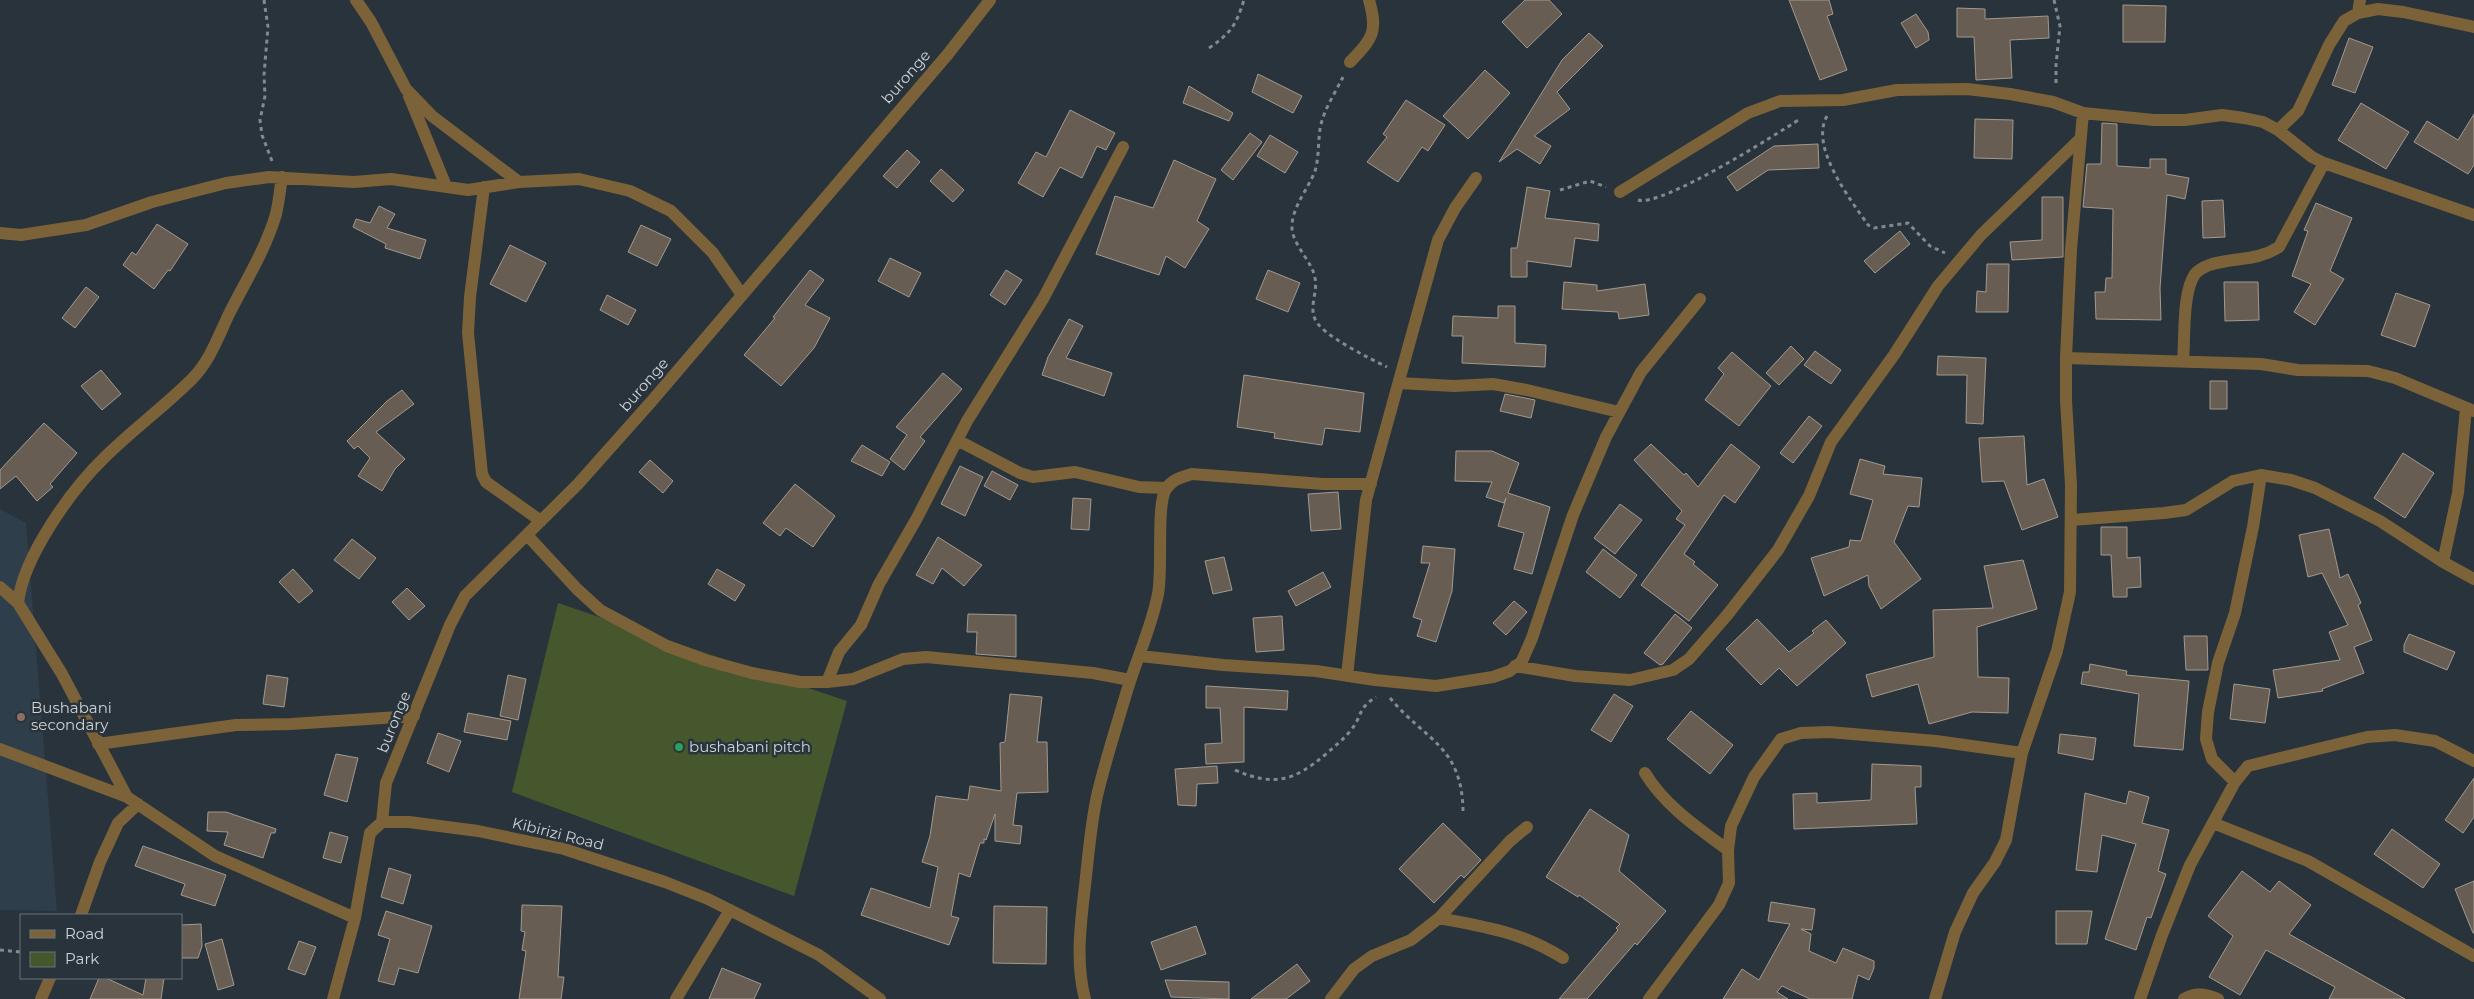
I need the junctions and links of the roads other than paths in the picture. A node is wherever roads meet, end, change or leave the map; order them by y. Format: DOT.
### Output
graph roads {
  1 [pos="356,0"];
  2 [pos="990,0"];
  3 [pos="1369,0"];
  4 [pos="2360,0"];
  5 [pos="2358,13"];
  6 [pos="2474,27"];
  7 [pos="1350,62"];
  8 [pos="406,89"];
  9 [pos="2083,113"];
  10 [pos="2278,130"];
  11 [pos="2081,138"];
  12 [pos="1123,147"];
  13 [pos="2324,163"];
  14 [pos="282,177"];
  15 [pos="1476,178"];
  16 [pos="519,182"];
  17 [pos="446,186"];
  18 [pos="484,187"];
  19 [pos="1620,192"];
  20 [pos="2474,215"];
  21 [pos="0,233"];
  22 [pos="742,295"];
  23 [pos="1700,299"];
  24 [pos="2066,358"];
  25 [pos="2183,362"];
  26 [pos="1400,378"];
  27 [pos="2470,410"];
  28 [pos="1619,412"];
  29 [pos="957,440"];
  30 [pos="2261,475"];
  31 [pos="1371,484"];
  32 [pos="1166,488"];
  33 [pos="2071,520"];
  34 [pos="541,521"];
  35 [pos="527,535"];
  36 [pos="2443,562"];
  37 [pos="2474,578"];
  38 [pos="0,587"];
  39 [pos="18,602"];
  40 [pos="1140,656"];
  41 [pos="1515,666"];
  42 [pos="1346,676"];
  43 [pos="1130,680"];
  44 [pos="827,682"];
  45 [pos="414,716"];
  46 [pos="98,744"];
  47 [pos="0,750"];
  48 [pos="2022,754"];
  49 [pos="2474,761"];
  50 [pos="1645,774"];
  51 [pos="2235,782"];
  52 [pos="132,801"];
  53 [pos="382,822"];
  54 [pos="2213,823"];
  55 [pos="1527,827"];
  56 [pos="1728,850"];
  57 [pos="730,910"];
  58 [pos="81,914"];
  59 [pos="354,918"];
  60 [pos="1440,918"];
  61 [pos="2474,956"];
  62 [pos="1563,958"];
  63 [pos="50,979"];
  64 [pos="875,997"];
  65 [pos="42,999"];
  66 [pos="333,999"];
  67 [pos="676,999"];
  68 [pos="1085,999"];
  69 [pos="1331,999"];
  70 [pos="1649,999"];
  71 [pos="1935,999"];
  72 [pos="2140,999"];
  73 [pos="2184,999"];
  74 [pos="2218,999"];
  1 -- 8 [label="street"];
  2 -- 22 [label="street, buronge"];
  3 -- 7 [label="street"];
  4 -- 5 [label="street"];
  5 -- 6 [label="street"];
  5 -- 10 [label="street"];
  8 -- 16 [label="street"];
  8 -- 17 [label="street"];
  9 -- 10 [label="street"];
  9 -- 11 [label="street"];
  9 -- 19 [label="street"];
  10 -- 13 [label="street"];
  11 -- 24 [label="street"];
  11 -- 41 [label="street"];
  12 -- 29 [label="street"];
  13 -- 20 [label="street"];
  13 -- 25 [label="street"];
  14 -- 17 [label="street"];
  14 -- 21 [label="street"];
  14 -- 39 [label="street"];
  15 -- 26 [label="street"];
  16 -- 18 [label="street"];
  16 -- 22 [label="street"];
  17 -- 18 [label="street"];
  18 -- 34 [label="street"];
  22 -- 34 [label="street, buronge"];
  23 -- 28 [label="street"];
  24 -- 25 [label="street"];
  24 -- 33 [label="street"];
  25 -- 27 [label="street"];
  26 -- 28 [label="street"];
  26 -- 31 [label="street"];
  27 -- 36 [label="street"];
  28 -- 41 [label="street"];
  29 -- 32 [label="street"];
  29 -- 44 [label="street"];
  30 -- 33 [label="street"];
  30 -- 36 [label="street"];
  30 -- 51 [label="street"];
  31 -- 32 [label="street"];
  31 -- 42 [label="street"];
  32 -- 40 [label="street"];
  33 -- 48 [label="street"];
  34 -- 35 [label="street, buronge"];
  35 -- 44 [label="street"];
  35 -- 45 [label="street, buronge"];
  36 -- 37 [label="street"];
  38 -- 39 [label="street"];
  39 -- 46 [label="street"];
  40 -- 42 [label="street"];
  40 -- 43 [label="street"];
  41 -- 42 [label="street"];
  43 -- 44 [label="street"];
  43 -- 68 [label="street"];
  45 -- 46 [label="street"];
  45 -- 53 [label="street, buronge"];
  46 -- 52 [label="street"];
  47 -- 52 [label="street"];
  48 -- 56 [label="street"];
  48 -- 71 [label="street"];
  49 -- 51 [label="street"];
  50 -- 56 [label="street"];
  51 -- 54 [label="street"];
  52 -- 58 [label="street"];
  52 -- 59 [label="street"];
  53 -- 57 [label="street, Kibirizi Road"];
  53 -- 59 [label="street"];
  54 -- 61 [label="street"];
  54 -- 72 [label="street"];
  55 -- 60 [label="street"];
  56 -- 70 [label="street"];
  57 -- 64 [label="street, Kibirizi Road"];
  57 -- 67 [label="street"];
  59 -- 66 [label="street"];
  60 -- 62 [label="street"];
  60 -- 69 [label="street"];
  63 -- 65 [label="street"];
  73 -- 74 [label="street"];
}
